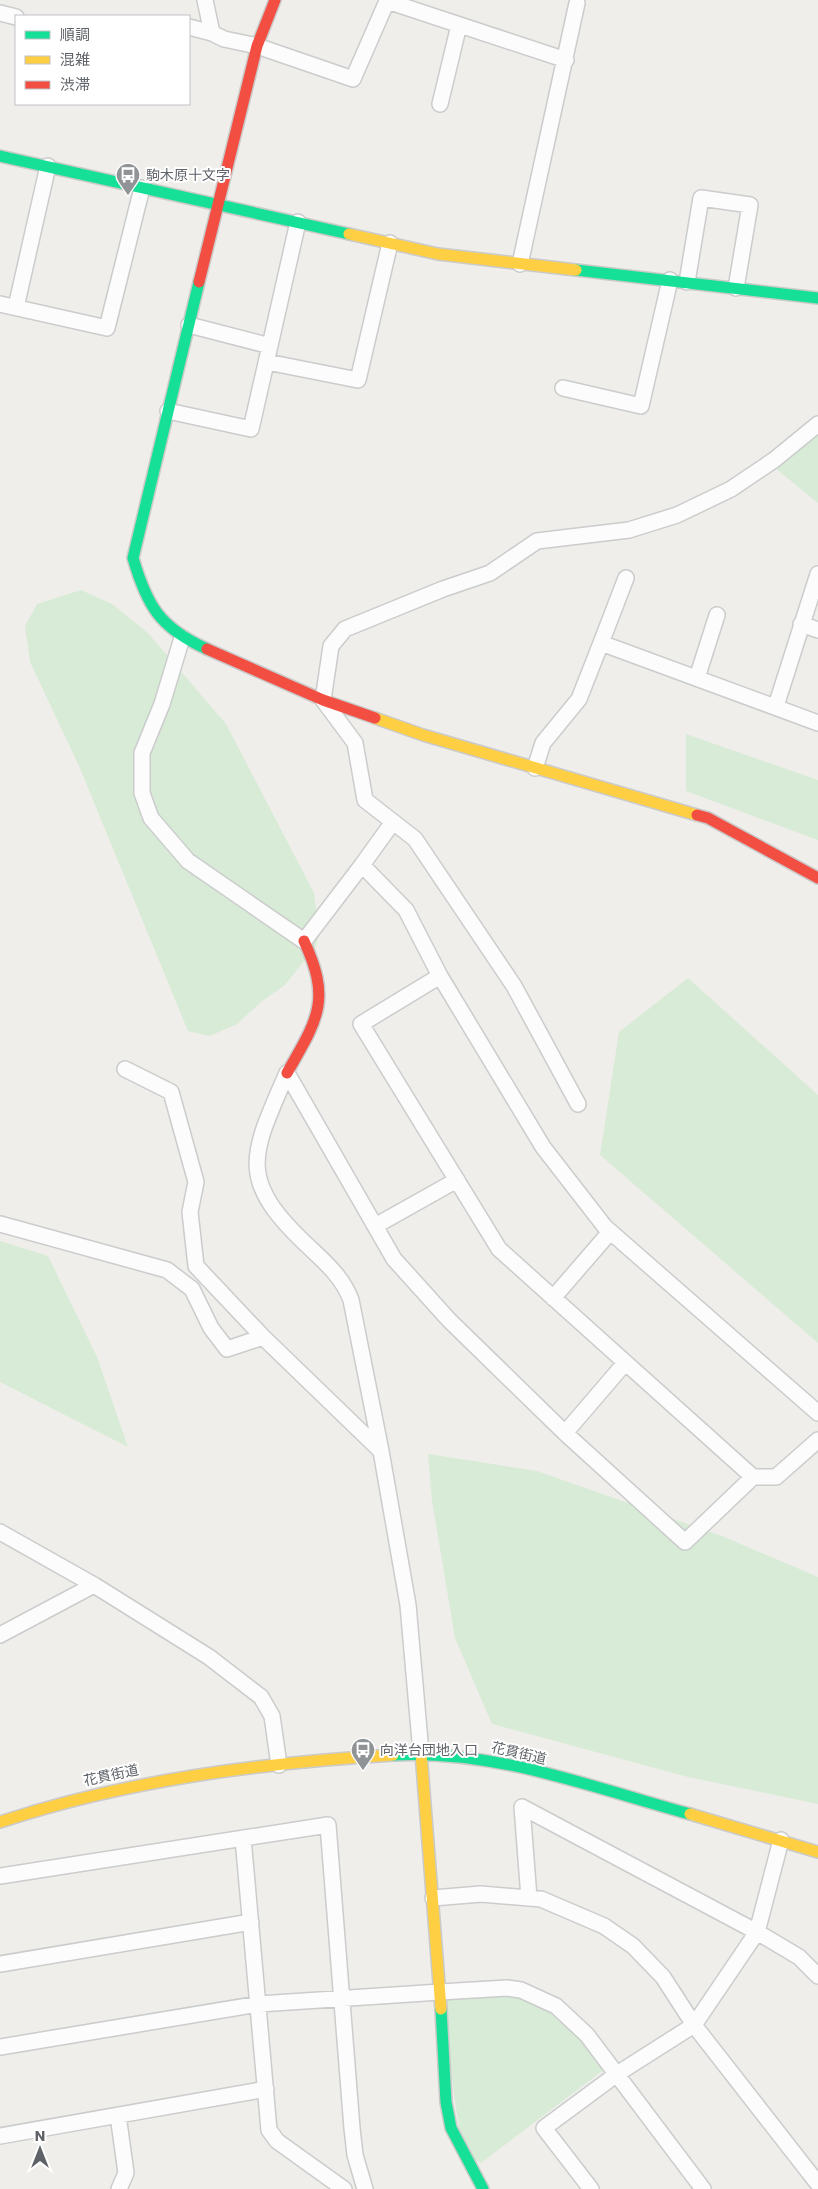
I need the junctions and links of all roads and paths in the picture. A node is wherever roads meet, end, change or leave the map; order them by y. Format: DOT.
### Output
graph roads {
  1 [pos="205,0"];
  2 [pos="275,0"];
  3 [pos="577,3"];
  4 [pos="0,13"];
  5 [pos="15,17"];
  6 [pos="459,25"];
  7 [pos="190,27"];
  8 [pos="212,33"];
  9 [pos="257,46"];
  10 [pos="566,60"];
  11 [pos="440,104"];
  12 [pos="0,156"];
  13 [pos="48,166"];
  14 [pos="142,188"];
  15 [pos="219,205"];
  16 [pos="298,222"];
  17 [pos="390,243"];
  18 [pos="520,264"];
  19 [pos="670,280"];
  20 [pos="687,282"];
  21 [pos="736,288"];
  22 [pos="818,298"];
  23 [pos="4,306"];
  24 [pos="189,326"];
  25 [pos="270,346"];
  26 [pos="267,362"];
  27 [pos="563,388"];
  28 [pos="168,411"];
  29 [pos="818,424"];
  30 [pos="818,574"];
  31 [pos="626,578"];
  32 [pos="717,615"];
  33 [pos="801,624"];
  34 [pos="818,630"];
  35 [pos="182,638"];
  36 [pos="601,644"];
  37 [pos="697,678"];
  38 [pos="323,700"];
  39 [pos="776,706"];
  40 [pos="818,723"];
  41 [pos="535,768"];
  42 [pos="393,822"];
  43 [pos="362,865"];
  44 [pos="818,878"];
  45 [pos="304,941"];
  46 [pos="440,976"];
  47 [pos="125,1069"];
  48 [pos="287,1073"];
  49 [pos="578,1104"];
  50 [pos="457,1180"];
  51 [pos="0,1224"];
  52 [pos="375,1226"];
  53 [pos="610,1232"];
  54 [pos="553,1298"];
  55 [pos="263,1337"];
  56 [pos="625,1363"];
  57 [pos="818,1413"];
  58 [pos="565,1433"];
  59 [pos="818,1440"];
  60 [pos="381,1451"];
  61 [pos="753,1477"];
  62 [pos="0,1532"];
  63 [pos="94,1585"];
  64 [pos="0,1635"];
  65 [pos="421,1752"];
  66 [pos="279,1765"];
  67 [pos="0,1822"];
  68 [pos="243,1838"];
  69 [pos="781,1840"];
  70 [pos="818,1852"];
  71 [pos="0,1876"];
  72 [pos="433,1898"];
  73 [pos="529,1898"];
  74 [pos="251,1922"];
  75 [pos="757,1932"];
  76 [pos="0,1964"];
  77 [pos="818,1976"];
  78 [pos="440,1992"];
  79 [pos="343,1999"];
  80 [pos="259,2004"];
  81 [pos="694,2025"];
  82 [pos="0,2047"];
  83 [pos="617,2074"];
  84 [pos="266,2089"];
  85 [pos="118,2115"];
  86 [pos="0,2136"];
  87 [pos="818,2184"];
  88 [pos="119,2189"];
  89 [pos="344,2189"];
  90 [pos="365,2189"];
  91 [pos="483,2189"];
  92 [pos="591,2189"];
  93 [pos="703,2189"];
  1 -- 8 [label="street"];
  2 -- 9 [label="main road"];
  3 -- 10 [label="street"];
  4 -- 5 [label="street"];
  6 -- 9 [label="street"];
  6 -- 10 [label="street"];
  6 -- 11 [label="street"];
  7 -- 8 [label="street"];
  8 -- 9 [label="street"];
  9 -- 15 [label="main road"];
  10 -- 18 [label="street"];
  12 -- 13 [label="main road"];
  13 -- 14 [label="main road"];
  13 -- 23 [label="street"];
  14 -- 15 [label="main road"];
  14 -- 23 [label="street"];
  15 -- 16 [label="main road"];
  15 -- 24 [label="main road"];
  16 -- 17 [label="main road"];
  16 -- 25 [label="street"];
  17 -- 18 [label="main road"];
  17 -- 26 [label="street"];
  18 -- 19 [label="main road"];
  19 -- 20 [label="main road"];
  19 -- 27 [label="street"];
  20 -- 21 [label="main road"];
  20 -- 21 [label="street"];
  21 -- 22 [label="main road"];
  24 -- 25 [label="street"];
  24 -- 28 [label="main road"];
  25 -- 26 [label="street"];
  26 -- 28 [label="street"];
  28 -- 35 [label="main road"];
  29 -- 38 [label="street"];
  30 -- 33 [label="street"];
  31 -- 36 [label="street"];
  32 -- 37 [label="street"];
  33 -- 34 [label="street"];
  33 -- 39 [label="street"];
  35 -- 38 [label="main road"];
  35 -- 45 [label="street"];
  36 -- 37 [label="street"];
  36 -- 41 [label="street"];
  37 -- 39 [label="street"];
  38 -- 41 [label="main road"];
  38 -- 42 [label="street"];
  39 -- 40 [label="street"];
  41 -- 44 [label="main road"];
  42 -- 43 [label="street"];
  42 -- 49 [label="street"];
  43 -- 45 [label="street"];
  43 -- 46 [label="street"];
  45 -- 48 [label="main road"];
  46 -- 50 [label="street"];
  46 -- 53 [label="street"];
  47 -- 55 [label="street"];
  48 -- 52 [label="street"];
  48 -- 60 [label="street"];
  50 -- 52 [label="street"];
  50 -- 54 [label="street"];
  51 -- 55 [label="street"];
  52 -- 58 [label="street"];
  53 -- 54 [label="street"];
  53 -- 57 [label="street"];
  54 -- 56 [label="street"];
  55 -- 60 [label="street"];
  56 -- 58 [label="street"];
  56 -- 61 [label="street"];
  58 -- 61 [label="street"];
  59 -- 61 [label="street"];
  60 -- 65 [label="street"];
  62 -- 63 [label="street"];
  63 -- 64 [label="street"];
  63 -- 66 [label="street"];
  65 -- 66 [label="main road, 花貫街道"];
  65 -- 69 [label="main road, 花貫街道"];
  65 -- 72 [label="main road"];
  66 -- 67 [label="main road, 花貫街道"];
  68 -- 71 [label="street"];
  68 -- 74 [label="street"];
  68 -- 79 [label="street"];
  69 -- 70 [label="main road, 花貫街道"];
  69 -- 75 [label="street"];
  72 -- 73 [label="street"];
  72 -- 78 [label="main road"];
  73 -- 75 [label="street"];
  73 -- 81 [label="street"];
  74 -- 76 [label="street"];
  74 -- 80 [label="street"];
  75 -- 77 [label="street"];
  75 -- 81 [label="street"];
  78 -- 79 [label="street"];
  78 -- 83 [label="street"];
  78 -- 91 [label="main road"];
  79 -- 80 [label="street"];
  79 -- 90 [label="street"];
  80 -- 82 [label="street"];
  80 -- 84 [label="street"];
  81 -- 83 [label="street"];
  81 -- 87 [label="street"];
  83 -- 92 [label="street"];
  83 -- 93 [label="street"];
  84 -- 85 [label="street"];
  84 -- 89 [label="street"];
  85 -- 86 [label="street"];
  85 -- 88 [label="street"];
}
